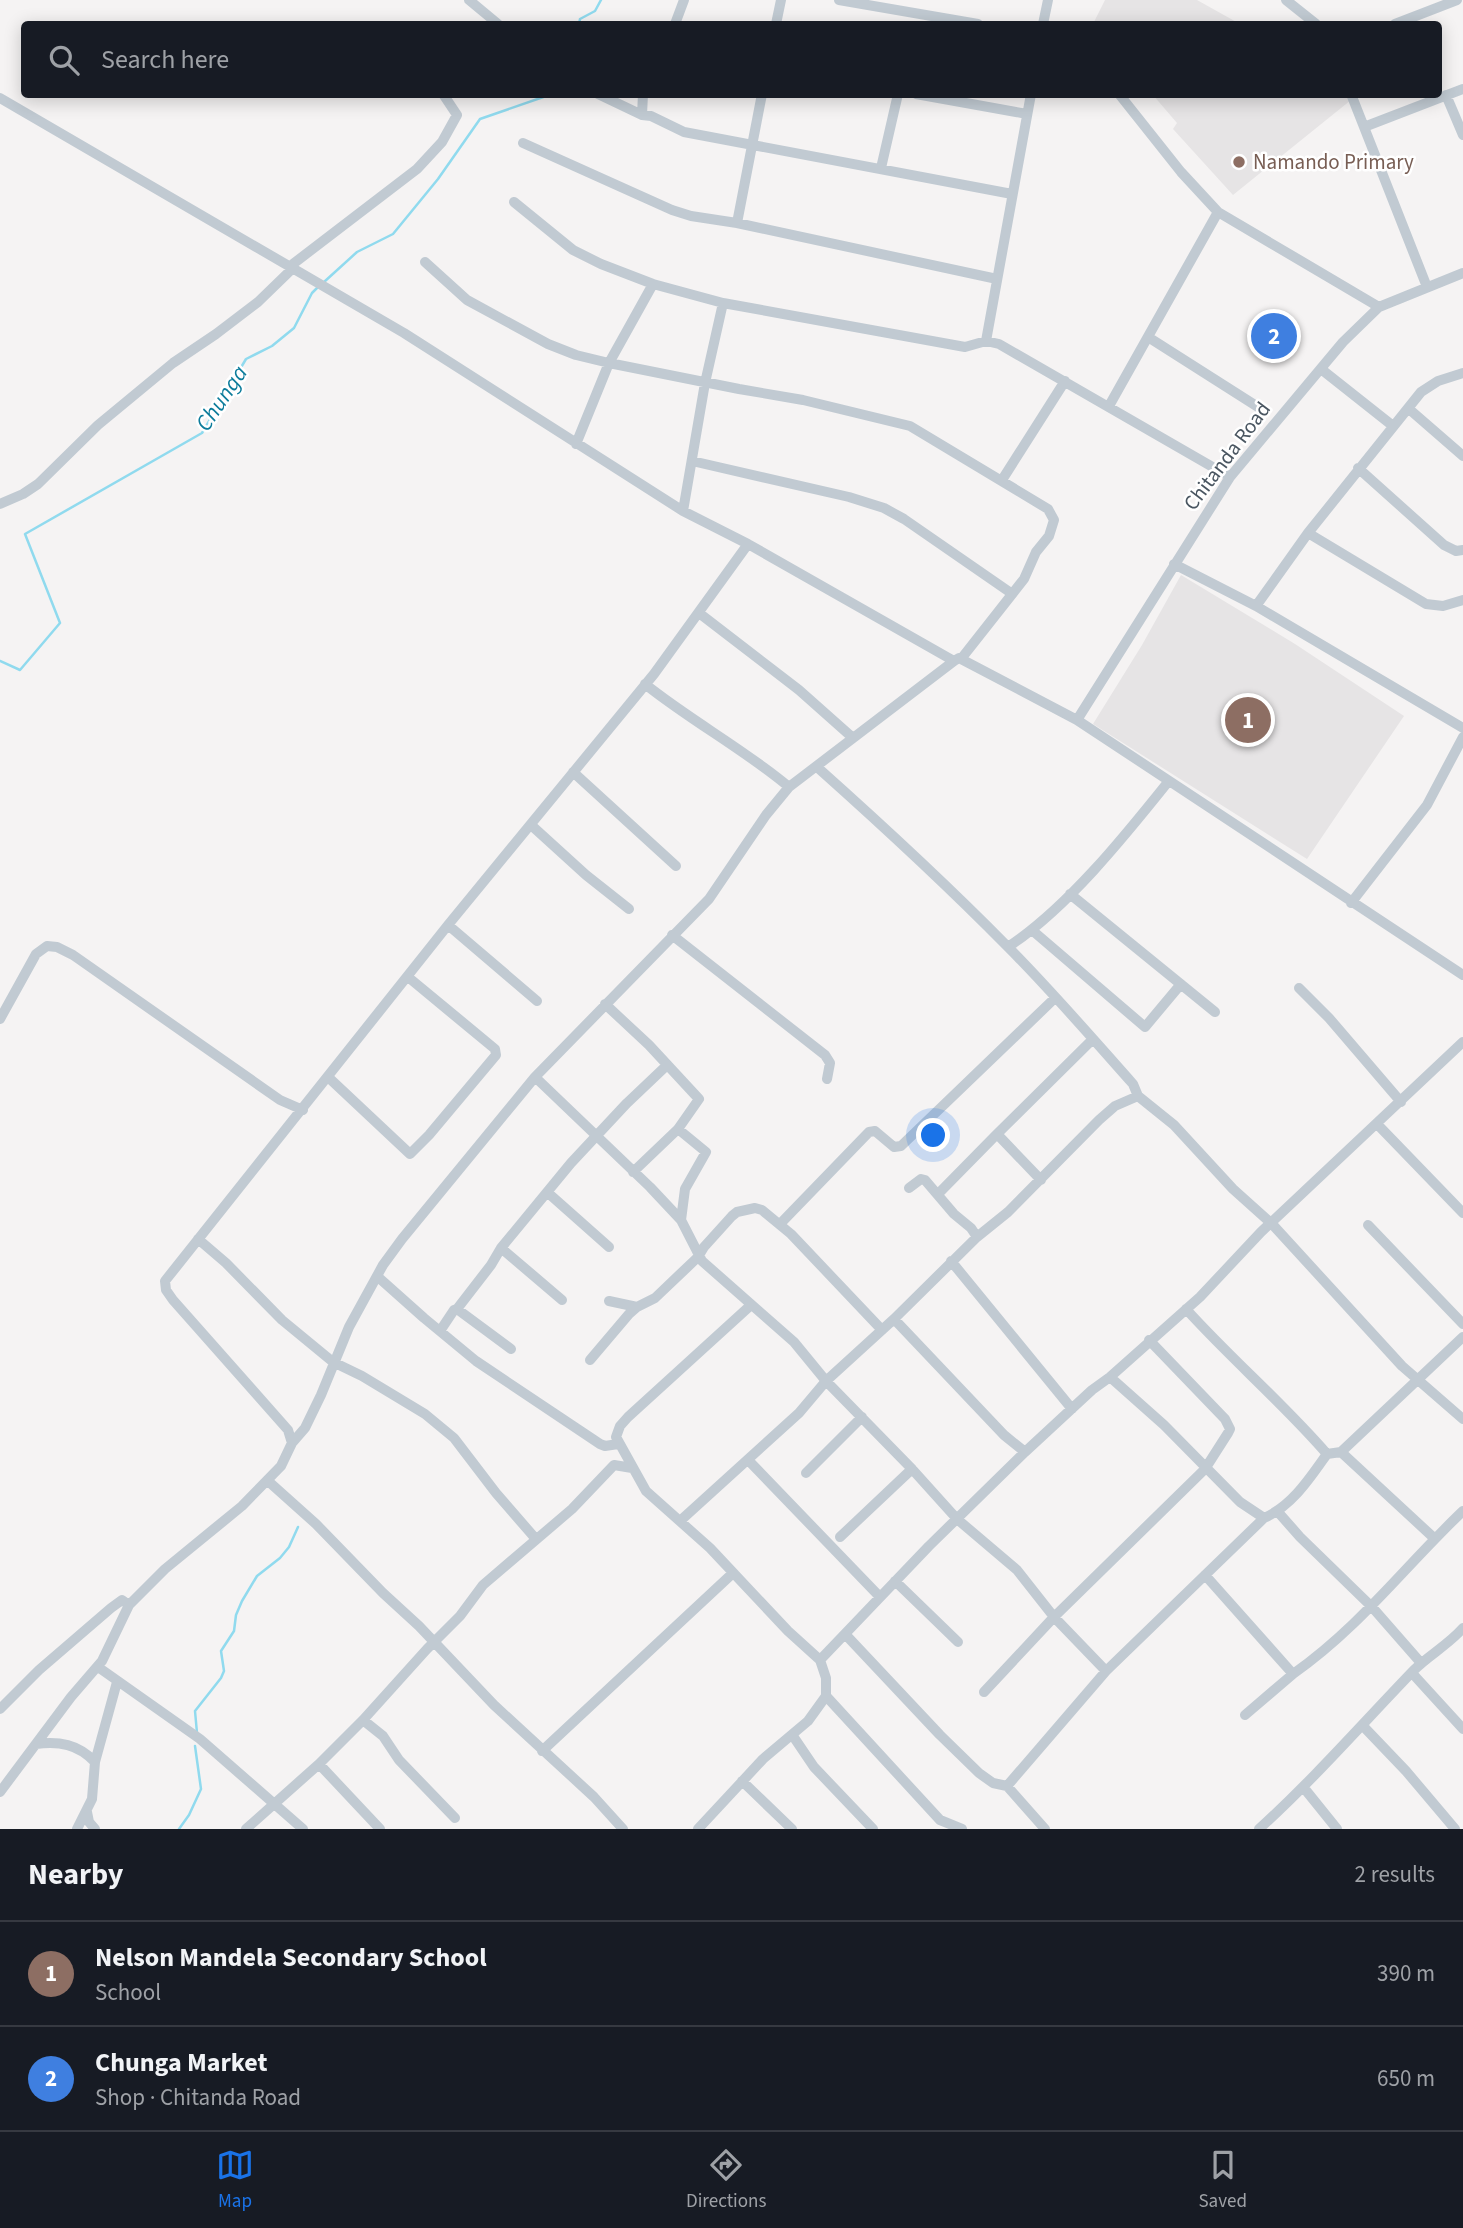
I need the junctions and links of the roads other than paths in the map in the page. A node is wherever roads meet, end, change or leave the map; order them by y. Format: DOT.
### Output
graph roads {
  1 [pos="469,0"];
  2 [pos="684,0"];
  3 [pos="781,0"];
  4 [pos="839,0"];
  5 [pos="1048,0"];
  6 [pos="1457,0"];
  7 [pos="1288,1"];
  8 [pos="494,21"];
  9 [pos="676,21"];
  10 [pos="777,21"];
  11 [pos="961,21"];
  12 [pos="1044,21"];
  13 [pos="1312,21"];
  14 [pos="1403,21"];
  15 [pos="1463,89"];
  16 [pos="1446,95"];
  17 [pos="1442,97"];
  18 [pos="0,98"];
  19 [pos="446,98"];
  20 [pos="606,98"];
  21 [pos="643,98"];
  22 [pos="761,98"];
  23 [pos="897,98"];
  24 [pos="938,98"];
  25 [pos="1030,98"];
  26 [pos="1122,98"];
  27 [pos="1353,98"];
  28 [pos="1438,98"];
  29 [pos="1027,114"];
  30 [pos="642,115"];
  31 [pos="1364,127"];
  32 [pos="1463,135"];
  33 [pos="523,143"];
  34 [pos="753,144"];
  35 [pos="881,168"];
  36 [pos="1012,194"];
  37 [pos="514,202"];
  38 [pos="1218,212"];
  39 [pos="737,223"];
  40 [pos="425,262"];
  41 [pos="291,268"];
  42 [pos="1463,273"];
  43 [pos="997,279"];
  44 [pos="653,284"];
  45 [pos="1427,287"];
  46 [pos="723,303"];
  47 [pos="1380,307"];
  48 [pos="1148,337"];
  49 [pos="986,341"];
  50 [pos="609,363"];
  51 [pos="1321,369"];
  52 [pos="1463,373"];
  53 [pos="1065,381"];
  54 [pos="705,383"];
  55 [pos="1109,406"];
  56 [pos="1258,407"];
  57 [pos="1409,409"];
  58 [pos="1393,426"];
  59 [pos="576,444"];
  60 [pos="1463,456"];
  61 [pos="692,461"];
  62 [pos="1358,468"];
  63 [pos="1230,477"];
  64 [pos="1002,480"];
  65 [pos="0,503"];
  66 [pos="683,511"];
  67 [pos="1308,533"];
  68 [pos="748,544"];
  69 [pos="1463,550"];
  70 [pos="1174,564"];
  71 [pos="1011,593"];
  72 [pos="1463,600"];
  73 [pos="1256,606"];
  74 [pos="699,613"];
  75 [pos="958,660"];
  76 [pos="645,684"];
  77 [pos="1077,720"];
  78 [pos="1463,728"];
  79 [pos="1463,737"];
  80 [pos="853,738"];
  81 [pos="817,767"];
  82 [pos="573,772"];
  83 [pos="1168,782"];
  84 [pos="789,787"];
  85 [pos="531,825"];
  86 [pos="676,866"];
  87 [pos="1070,894"];
  88 [pos="1351,903"];
  89 [pos="629,909"];
  90 [pos="448,925"];
  91 [pos="1032,931"];
  92 [pos="672,935"];
  93 [pos="1008,947"];
  94 [pos="1463,975"];
  95 [pos="408,977"];
  96 [pos="1181,984"];
  97 [pos="1299,988"];
  98 [pos="1055,998"];
  99 [pos="537,1001"];
  100 [pos="605,1004"];
  101 [pos="1215,1012"];
  102 [pos="0,1019"];
  103 [pos="1093,1039"];
  104 [pos="1463,1042"];
  105 [pos="667,1065"];
  106 [pos="328,1077"];
  107 [pos="535,1077"];
  108 [pos="827,1079"];
  109 [pos="1138,1096"];
  110 [pos="1402,1102"];
  111 [pos="303,1111"];
  112 [pos="1377,1124"];
  113 [pos="678,1129"];
  114 [pos="997,1134"];
  115 [pos="596,1135"];
  116 [pos="633,1172"];
  117 [pos="1041,1180"];
  118 [pos="909,1188"];
  119 [pos="547,1192"];
  120 [pos="939,1193"];
  121 [pos="1463,1213"];
  122 [pos="681,1220"];
  123 [pos="780,1224"];
  124 [pos="1272,1224"];
  125 [pos="1368,1225"];
  126 [pos="977,1237"];
  127 [pos="198,1239"];
  128 [pos="609,1247"];
  129 [pos="501,1248"];
  130 [pos="698,1256"];
  131 [pos="951,1261"];
  132 [pos="378,1277"];
  133 [pos="562,1300"];
  134 [pos="609,1301"];
  135 [pos="751,1305"];
  136 [pos="637,1307"];
  137 [pos="457,1309"];
  138 [pos="1186,1309"];
  139 [pos="894,1319"];
  140 [pos="1463,1324"];
  141 [pos="883,1330"];
  142 [pos="440,1331"];
  143 [pos="1463,1337"];
  144 [pos="1149,1340"];
  145 [pos="510,1349"];
  146 [pos="590,1360"];
  147 [pos="333,1362"];
  148 [pos="1110,1377"];
  149 [pos="1417,1380"];
  150 [pos="825,1381"];
  151 [pos="1072,1409"];
  152 [pos="862,1417"];
  153 [pos="1463,1419"];
  154 [pos="292,1443"];
  155 [pos="618,1444"];
  156 [pos="1025,1452"];
  157 [pos="1341,1452"];
  158 [pos="1327,1454"];
  159 [pos="749,1461"];
  160 [pos="632,1468"];
  161 [pos="912,1469"];
  162 [pos="1205,1469"];
  163 [pos="806,1473"];
  164 [pos="268,1481"];
  165 [pos="1463,1511"];
  166 [pos="1278,1512"];
  167 [pos="1264,1518"];
  168 [pos="957,1519"];
  169 [pos="680,1521"];
  170 [pos="840,1537"];
  171 [pos="536,1538"];
  172 [pos="1434,1538"];
  173 [pos="733,1573"];
  174 [pos="1205,1575"];
  175 [pos="895,1581"];
  176 [pos="880,1597"];
  177 [pos="129,1605"];
  178 [pos="1372,1607"];
  179 [pos="1054,1617"];
  180 [pos="1463,1628"];
  181 [pos="845,1634"];
  182 [pos="434,1642"];
  183 [pos="958,1642"];
  184 [pos="820,1660"];
  185 [pos="1421,1663"];
  186 [pos="98,1667"];
  187 [pos="1106,1671"];
  188 [pos="1412,1672"];
  189 [pos="1293,1674"];
  190 [pos="117,1682"];
  191 [pos="984,1692"];
  192 [pos="826,1696"];
  193 [pos="0,1709"];
  194 [pos="1245,1715"];
  195 [pos="363,1720"];
  196 [pos="1363,1726"];
  197 [pos="1463,1729"];
  198 [pos="793,1736"];
  199 [pos="36,1744"];
  200 [pos="542,1751"];
  201 [pos="95,1762"];
  202 [pos="319,1764"];
  203 [pos="742,1781"];
  204 [pos="1006,1786"];
  205 [pos="1304,1788"];
  206 [pos="0,1791"];
  207 [pos="275,1803"];
  208 [pos="87,1812"];
  209 [pos="455,1818"];
  210 [pos="702,1827"];
  211 [pos="78,1829"];
  212 [pos="95,1829"];
  213 [pos="246,1829"];
  214 [pos="303,1829"];
  215 [pos="380,1829"];
  216 [pos="623,1829"];
  217 [pos="792,1829"];
  218 [pos="873,1829"];
  219 [pos="962,1829"];
  220 [pos="1045,1829"];
  221 [pos="1259,1829"];
  222 [pos="1337,1829"];
  223 [pos="1455,1829"];
  1 -- 8 [label="street"];
  2 -- 9 [label="street"];
  3 -- 10 [label="street"];
  4 -- 11 [label="street"];
  5 -- 12 [label="street"];
  6 -- 14 [label="street"];
  7 -- 13 [label="street"];
  15 -- 16 [label="street"];
  16 -- 17 [label="street"];
  16 -- 32 [label="street"];
  18 -- 41 [label="street"];
  19 -- 41 [label="street"];
  20 -- 30 [label="street"];
  21 -- 30 [label="street"];
  22 -- 34 [label="street"];
  23 -- 35 [label="street"];
  24 -- 29 [label="street"];
  25 -- 29 [label="street"];
  26 -- 38 [label="street"];
  27 -- 31 [label="street"];
  28 -- 31 [label="street"];
  29 -- 36 [label="street"];
  30 -- 34 [label="street"];
  31 -- 45 [label="street"];
  33 -- 39 [label="street"];
  34 -- 35 [label="street"];
  34 -- 39 [label="street"];
  35 -- 36 [label="street"];
  36 -- 43 [label="street"];
  37 -- 44 [label="street"];
  38 -- 47 [label="street"];
  38 -- 48 [label="street"];
  39 -- 43 [label="street"];
  40 -- 50 [label="street"];
  41 -- 59 [label="street"];
  41 -- 65 [label="street"];
  42 -- 45 [label="street, Chitanda Road"];
  43 -- 49 [label="street"];
  44 -- 46 [label="street"];
  44 -- 50 [label="street"];
  45 -- 47 [label="street, Chitanda Road"];
  46 -- 49 [label="street"];
  46 -- 54 [label="street"];
  47 -- 51 [label="street, Chitanda Road"];
  48 -- 55 [label="street"];
  48 -- 56 [label="street"];
  49 -- 53 [label="street"];
  50 -- 54 [label="street"];
  50 -- 59 [label="street"];
  51 -- 58 [label="street"];
  51 -- 63 [label="street, Chitanda Road"];
  52 -- 57 [label="street"];
  53 -- 55 [label="street"];
  53 -- 64 [label="street"];
  54 -- 61 [label="street"];
  54 -- 64 [label="street"];
  55 -- 63 [label="street"];
  57 -- 58 [label="street"];
  57 -- 60 [label="street"];
  58 -- 62 [label="street"];
  59 -- 66 [label="street"];
  61 -- 66 [label="street"];
  61 -- 71 [label="street"];
  62 -- 67 [label="street"];
  62 -- 69 [label="street"];
  63 -- 70 [label="street, Chitanda Road"];
  64 -- 71 [label="street"];
  66 -- 68 [label="street"];
  67 -- 72 [label="street"];
  67 -- 73 [label="street"];
  68 -- 74 [label="street"];
  68 -- 75 [label="street"];
  70 -- 73 [label="street"];
  70 -- 77 [label="street, Chitanda Road"];
  71 -- 75 [label="street"];
  73 -- 78 [label="street"];
  74 -- 76 [label="street"];
  74 -- 80 [label="street"];
  75 -- 77 [label="street"];
  75 -- 80 [label="street"];
  76 -- 82 [label="street"];
  76 -- 84 [label="street"];
  77 -- 83 [label="street"];
  79 -- 88 [label="street"];
  80 -- 81 [label="street"];
  81 -- 84 [label="street"];
  81 -- 93 [label="street"];
  82 -- 85 [label="street"];
  82 -- 86 [label="street"];
  83 -- 87 [label="street"];
  83 -- 88 [label="street"];
  84 -- 92 [label="street"];
  85 -- 89 [label="street"];
  85 -- 90 [label="street"];
  87 -- 91 [label="street"];
  87 -- 96 [label="street"];
  88 -- 94 [label="street"];
  90 -- 95 [label="street"];
  90 -- 99 [label="street"];
  91 -- 93 [label="street"];
  91 -- 96 [label="street"];
  92 -- 100 [label="street"];
  92 -- 108 [label="street"];
  93 -- 98 [label="street"];
  95 -- 106 [label="street"];
  95 -- 106 [label="street"];
  96 -- 101 [label="street"];
  97 -- 110 [label="street"];
  98 -- 103 [label="street"];
  98 -- 123 [label="street"];
  100 -- 105 [label="street"];
  100 -- 107 [label="street"];
  102 -- 111 [label="street"];
  103 -- 109 [label="street"];
  103 -- 114 [label="street"];
  104 -- 110 [label="street"];
  105 -- 113 [label="street"];
  105 -- 115 [label="street"];
  106 -- 111 [label="street"];
  107 -- 115 [label="street"];
  107 -- 132 [label="street"];
  109 -- 117 [label="street"];
  109 -- 124 [label="street"];
  110 -- 112 [label="street"];
  111 -- 127 [label="street"];
  112 -- 121 [label="street"];
  112 -- 124 [label="street"];
  113 -- 116 [label="street"];
  113 -- 122 [label="street"];
  114 -- 117 [label="street"];
  114 -- 120 [label="street"];
  115 -- 116 [label="street"];
  115 -- 119 [label="street"];
  116 -- 122 [label="street"];
  117 -- 126 [label="street"];
  118 -- 120 [label="street"];
  119 -- 128 [label="street"];
  119 -- 129 [label="street"];
  120 -- 126 [label="street"];
  122 -- 130 [label="street"];
  123 -- 130 [label="street"];
  123 -- 141 [label="street"];
  124 -- 138 [label="street"];
  124 -- 149 [label="street"];
  125 -- 140 [label="street"];
  126 -- 131 [label="street"];
  127 -- 147 [label="street"];
  127 -- 154 [label="street"];
  129 -- 133 [label="street"];
  129 -- 137 [label="street"];
  130 -- 135 [label="street"];
  130 -- 136 [label="street"];
  131 -- 139 [label="street"];
  131 -- 151 [label="street"];
  132 -- 142 [label="street"];
  132 -- 147 [label="street"];
  134 -- 136 [label="street"];
  135 -- 150 [label="street"];
  135 -- 155 [label="street"];
  136 -- 146 [label="street"];
  137 -- 142 [label="street"];
  137 -- 145 [label="street"];
  138 -- 144 [label="street"];
  138 -- 158 [label="street"];
  139 -- 141 [label="street"];
  139 -- 156 [label="street"];
  141 -- 150 [label="street"];
  142 -- 155 [label="street"];
  143 -- 149 [label="street"];
  144 -- 148 [label="street"];
  144 -- 162 [label="street"];
  147 -- 154 [label="street"];
  147 -- 171 [label="street"];
  148 -- 151 [label="street"];
  148 -- 162 [label="street"];
  149 -- 153 [label="street"];
  149 -- 157 [label="street"];
  150 -- 152 [label="street"];
  150 -- 159 [label="street"];
  151 -- 156 [label="street"];
  152 -- 161 [label="street"];
  152 -- 163 [label="street"];
  154 -- 164 [label="street"];
  155 -- 160 [label="street"];
  156 -- 168 [label="street"];
  157 -- 158 [label="street"];
  157 -- 172 [label="street"];
  158 -- 166 [label="street"];
  159 -- 169 [label="street"];
  159 -- 176 [label="street"];
  160 -- 169 [label="street"];
  160 -- 171 [label="street"];
  161 -- 168 [label="street"];
  161 -- 170 [label="street"];
  162 -- 167 [label="street"];
  162 -- 179 [label="street"];
  164 -- 177 [label="street"];
  164 -- 182 [label="street"];
  165 -- 172 [label="street"];
  166 -- 167 [label="street"];
  166 -- 178 [label="street"];
  167 -- 174 [label="street"];
  168 -- 175 [label="street"];
  168 -- 179 [label="street"];
  169 -- 173 [label="street"];
  171 -- 182 [label="street"];
  172 -- 178 [label="street"];
  173 -- 184 [label="street"];
  173 -- 200 [label="street"];
  174 -- 187 [label="street"];
  174 -- 189 [label="street"];
  175 -- 176 [label="street"];
  175 -- 183 [label="street"];
  176 -- 181 [label="street"];
  177 -- 186 [label="street"];
  177 -- 193 [label="street"];
  178 -- 185 [label="street"];
  178 -- 189 [label="street"];
  179 -- 187 [label="street"];
  179 -- 191 [label="street"];
  180 -- 185 [label="street"];
  181 -- 184 [label="street"];
  181 -- 204 [label="street"];
  182 -- 195 [label="street"];
  182 -- 200 [label="street"];
  184 -- 192 [label="street"];
  185 -- 188 [label="street"];
  186 -- 190 [label="street"];
  186 -- 199 [label="street"];
  187 -- 204 [label="street"];
  188 -- 196 [label="street"];
  188 -- 197 [label="street"];
  189 -- 194 [label="street"];
  190 -- 201 [label="street"];
  190 -- 207 [label="street"];
  192 -- 198 [label="street"];
  192 -- 219 [label="street"];
  195 -- 202 [label="street"];
  195 -- 209 [label="street"];
  196 -- 205 [label="street"];
  196 -- 223 [label="street"];
  198 -- 203 [label="street"];
  198 -- 218 [label="street"];
  199 -- 201 [label="street"];
  199 -- 206 [label="street"];
  200 -- 216 [label="street"];
  201 -- 208 [label="street"];
  202 -- 207 [label="street"];
  202 -- 215 [label="street"];
  203 -- 210 [label="street"];
  203 -- 217 [label="street"];
  204 -- 220 [label="street"];
  205 -- 221 [label="street"];
  205 -- 222 [label="street"];
  207 -- 213 [label="street"];
  207 -- 214 [label="street"];
  208 -- 211 [label="street"];
  208 -- 212 [label="street"];
}
